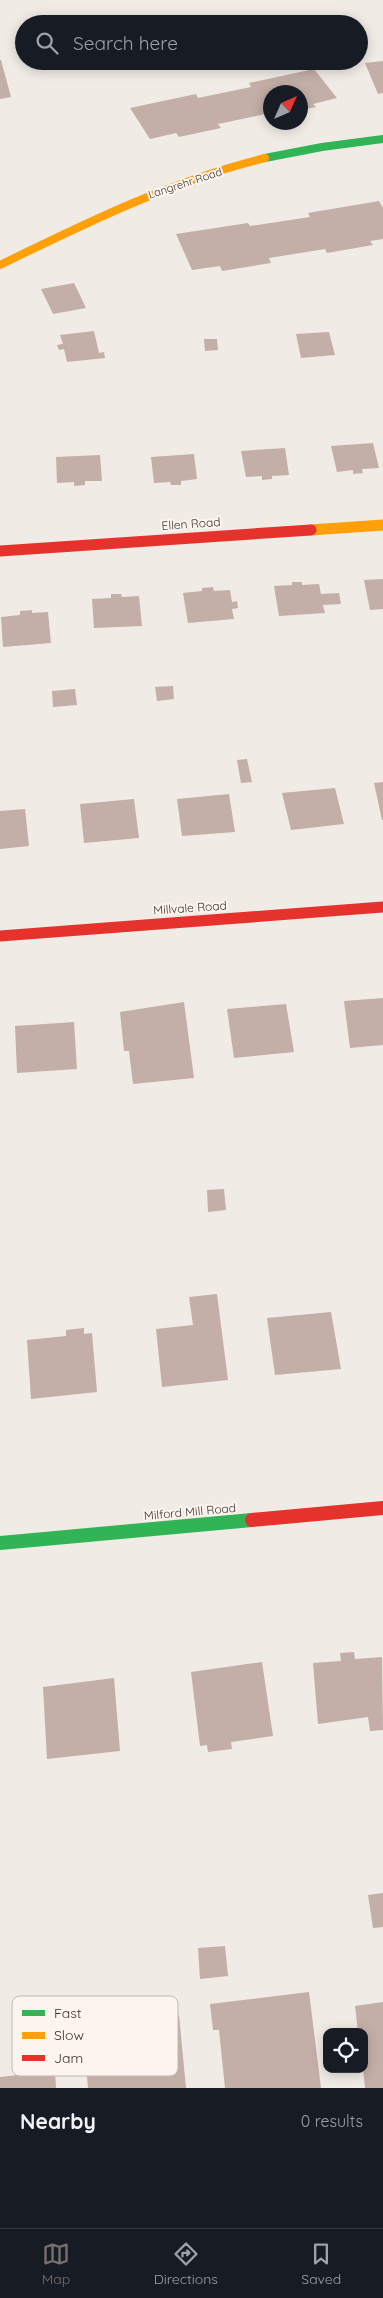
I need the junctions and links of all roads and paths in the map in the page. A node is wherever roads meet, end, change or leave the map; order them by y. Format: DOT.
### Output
graph roads {
  1 [pos="383,139"];
  2 [pos="0,265"];
  3 [pos="383,525"];
  4 [pos="0,551"];
  5 [pos="383,907"];
  6 [pos="0,936"];
  7 [pos="383,1508"];
  8 [pos="0,1543"];
  1 -- 2 [label="street, Langrehr Road"];
  3 -- 4 [label="street, Ellen Road"];
  5 -- 6 [label="street, Millvale Road"];
  7 -- 8 [label="street, Milford Mill Road"];
}
